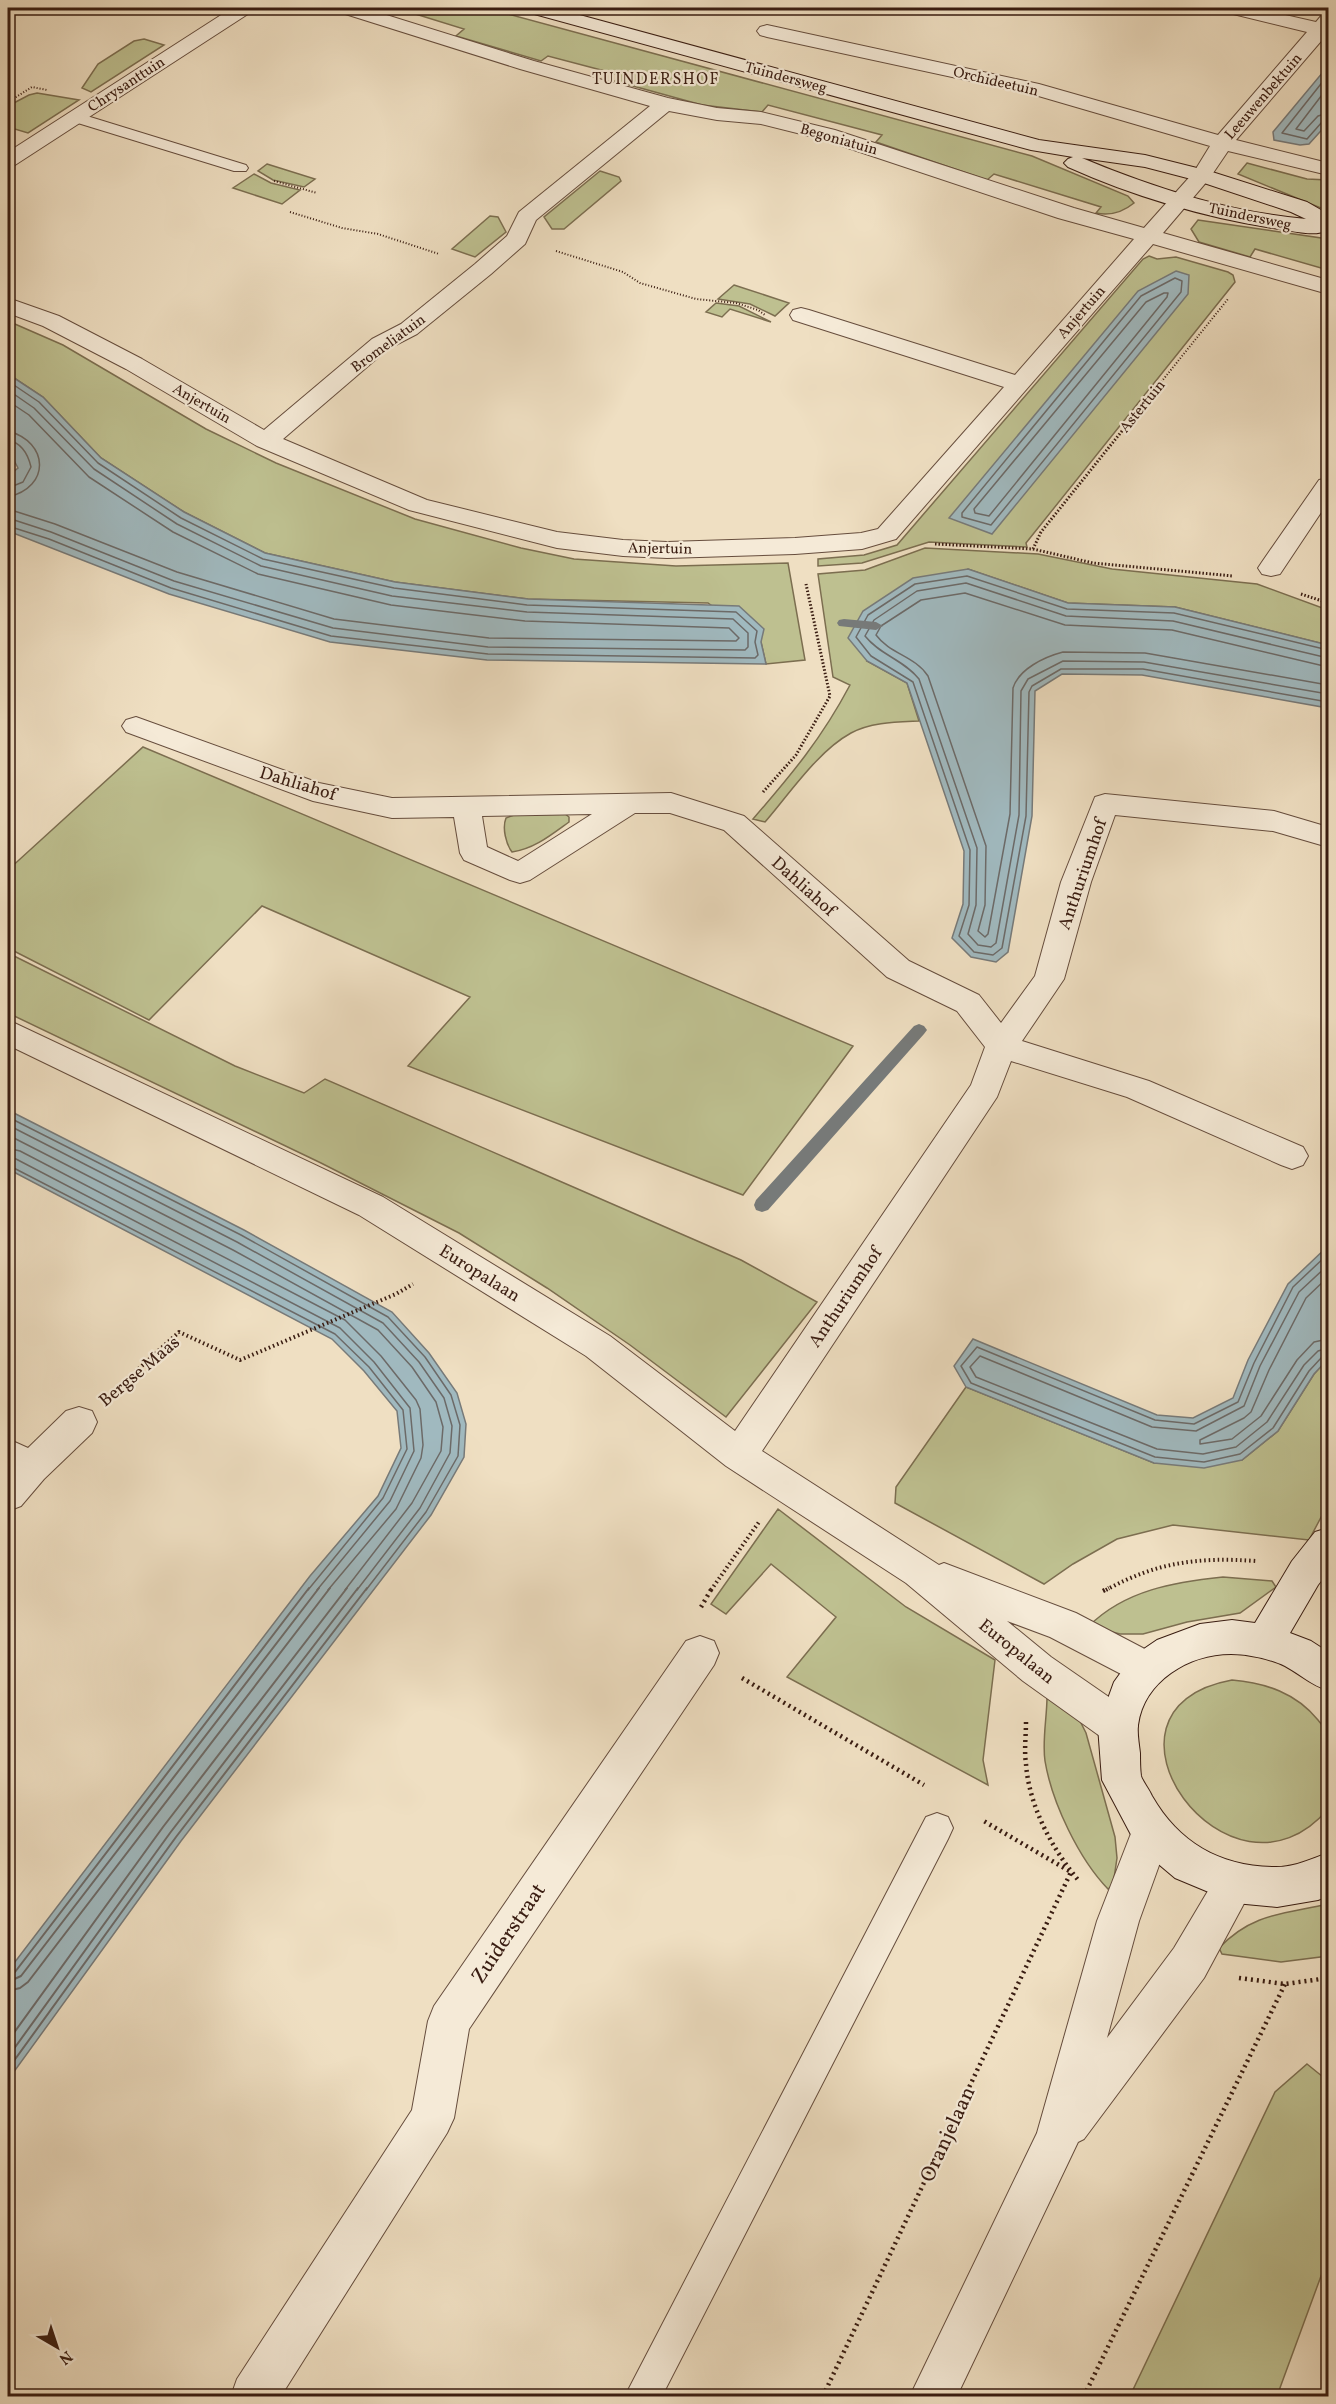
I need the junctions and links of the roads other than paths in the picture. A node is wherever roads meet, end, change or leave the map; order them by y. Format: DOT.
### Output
graph roads {
  1 [pos="244,8"];
  2 [pos="346,8"];
  3 [pos="534,8"];
  4 [pos="1232,8"];
  5 [pos="1325,24"];
  6 [pos="767,31"];
  7 [pos="665,104"];
  8 [pos="74,117"];
  9 [pos="1222,143"];
  10 [pos="1038,146"];
  11 [pos="8,160"];
  12 [pos="240,168"];
  13 [pos="1328,169"];
  14 [pos="1202,175"];
  15 [pos="1178,200"];
  16 [pos="1329,222"];
  17 [pos="1329,228"];
  18 [pos="1147,236"];
  19 [pos="1329,287"];
  20 [pos="8,305"];
  21 [pos="801,315"];
  22 [pos="1019,384"];
  23 [pos="266,441"];
  24 [pos="1328,485"];
  25 [pos="1271,568"];
  26 [pos="136,726"];
  27 [pos="627,805"];
  28 [pos="466,806"];
  29 [pos="1329,837"];
  30 [pos="8,1032"];
  31 [pos="1001,1046"];
  32 [pos="1292,1156"];
  33 [pos="79,1422"];
  34 [pos="739,1455"];
  35 [pos="19,1461"];
  36 [pos="8,1495"];
  37 [pos="1329,1544"];
  38 [pos="920,1571"];
  39 [pos="1265,1641"];
  40 [pos="700,1653"];
  41 [pos="1146,1669"];
  42 [pos="1328,1670"];
  43 [pos="1118,1726"];
  44 [pos="937,1828"];
  45 [pos="1151,1832"];
  46 [pos="1329,1873"];
  47 [pos="1235,1883"];
  48 [pos="1057,2139"];
  49 [pos="254,2397"];
  50 [pos="643,2397"];
  51 [pos="933,2397"];
  1 -- 8 [label="street, Chrysanttuin"];
  2 -- 7 [label="street, Begoniatuin"];
  3 -- 10 [label="street, Tuindersweg"];
  4 -- 5 [label="street"];
  5 -- 9 [label="street, Leeuwenbektuin"];
  6 -- 9 [label="street, Orchideetuin"];
  7 -- 18 [label="street, Begoniatuin"];
  7 -- 23 [label="street, Bromeliatuin"];
  8 -- 11 [label="street, Chrysanttuin"];
  8 -- 12 [label="lane"];
  9 -- 13 [label="street, Orchideetuin"];
  9 -- 14 [label="street, Leeuwenbektuin"];
  10 -- 14 [label="street, Tuindersweg"];
  10 -- 15 [label="street, Tuindersweg"];
  14 -- 15 [label="street, Anjertuin"];
  14 -- 16 [label="street, Tuindersweg"];
  15 -- 17 [label="street, Tuindersweg"];
  15 -- 18 [label="street, Anjertuin"];
  18 -- 19 [label="street, Begoniatuin"];
  18 -- 22 [label="street, Anjertuin"];
  20 -- 23 [label="street, Anjertuin"];
  21 -- 22 [label="street"];
  22 -- 23 [label="street, Anjertuin"];
  24 -- 25 [label="street"];
  26 -- 28 [label="street, Dahliahof"];
  27 -- 28 [label="street, Dahliahof"];
  27 -- 28 [label="street, Dahliahof"];
  27 -- 31 [label="street, Dahliahof"];
  29 -- 31 [label="street, Anthuriumhof"];
  30 -- 34 [label="street, Europalaan"];
  31 -- 32 [label="street"];
  31 -- 34 [label="street, Anthuriumhof"];
  33 -- 35 [label="street"];
  34 -- 38 [label="street, Europalaan"];
  35 -- 36 [label="street"];
  37 -- 39 [label="street"];
  38 -- 41 [label="street, Europalaan"];
  38 -- 43 [label="street, Europalaan"];
  39 -- 41 [label="street"];
  39 -- 42 [label="street"];
  40 -- 49 [label="street, Zuiderstraat"];
  41 -- 43 [label="street"];
  43 -- 45 [label="street"];
  44 -- 50 [label="lane"];
  45 -- 47 [label="street"];
  45 -- 48 [label="street"];
  46 -- 47 [label="street"];
  47 -- 48 [label="street"];
  48 -- 51 [label="street"];
}
